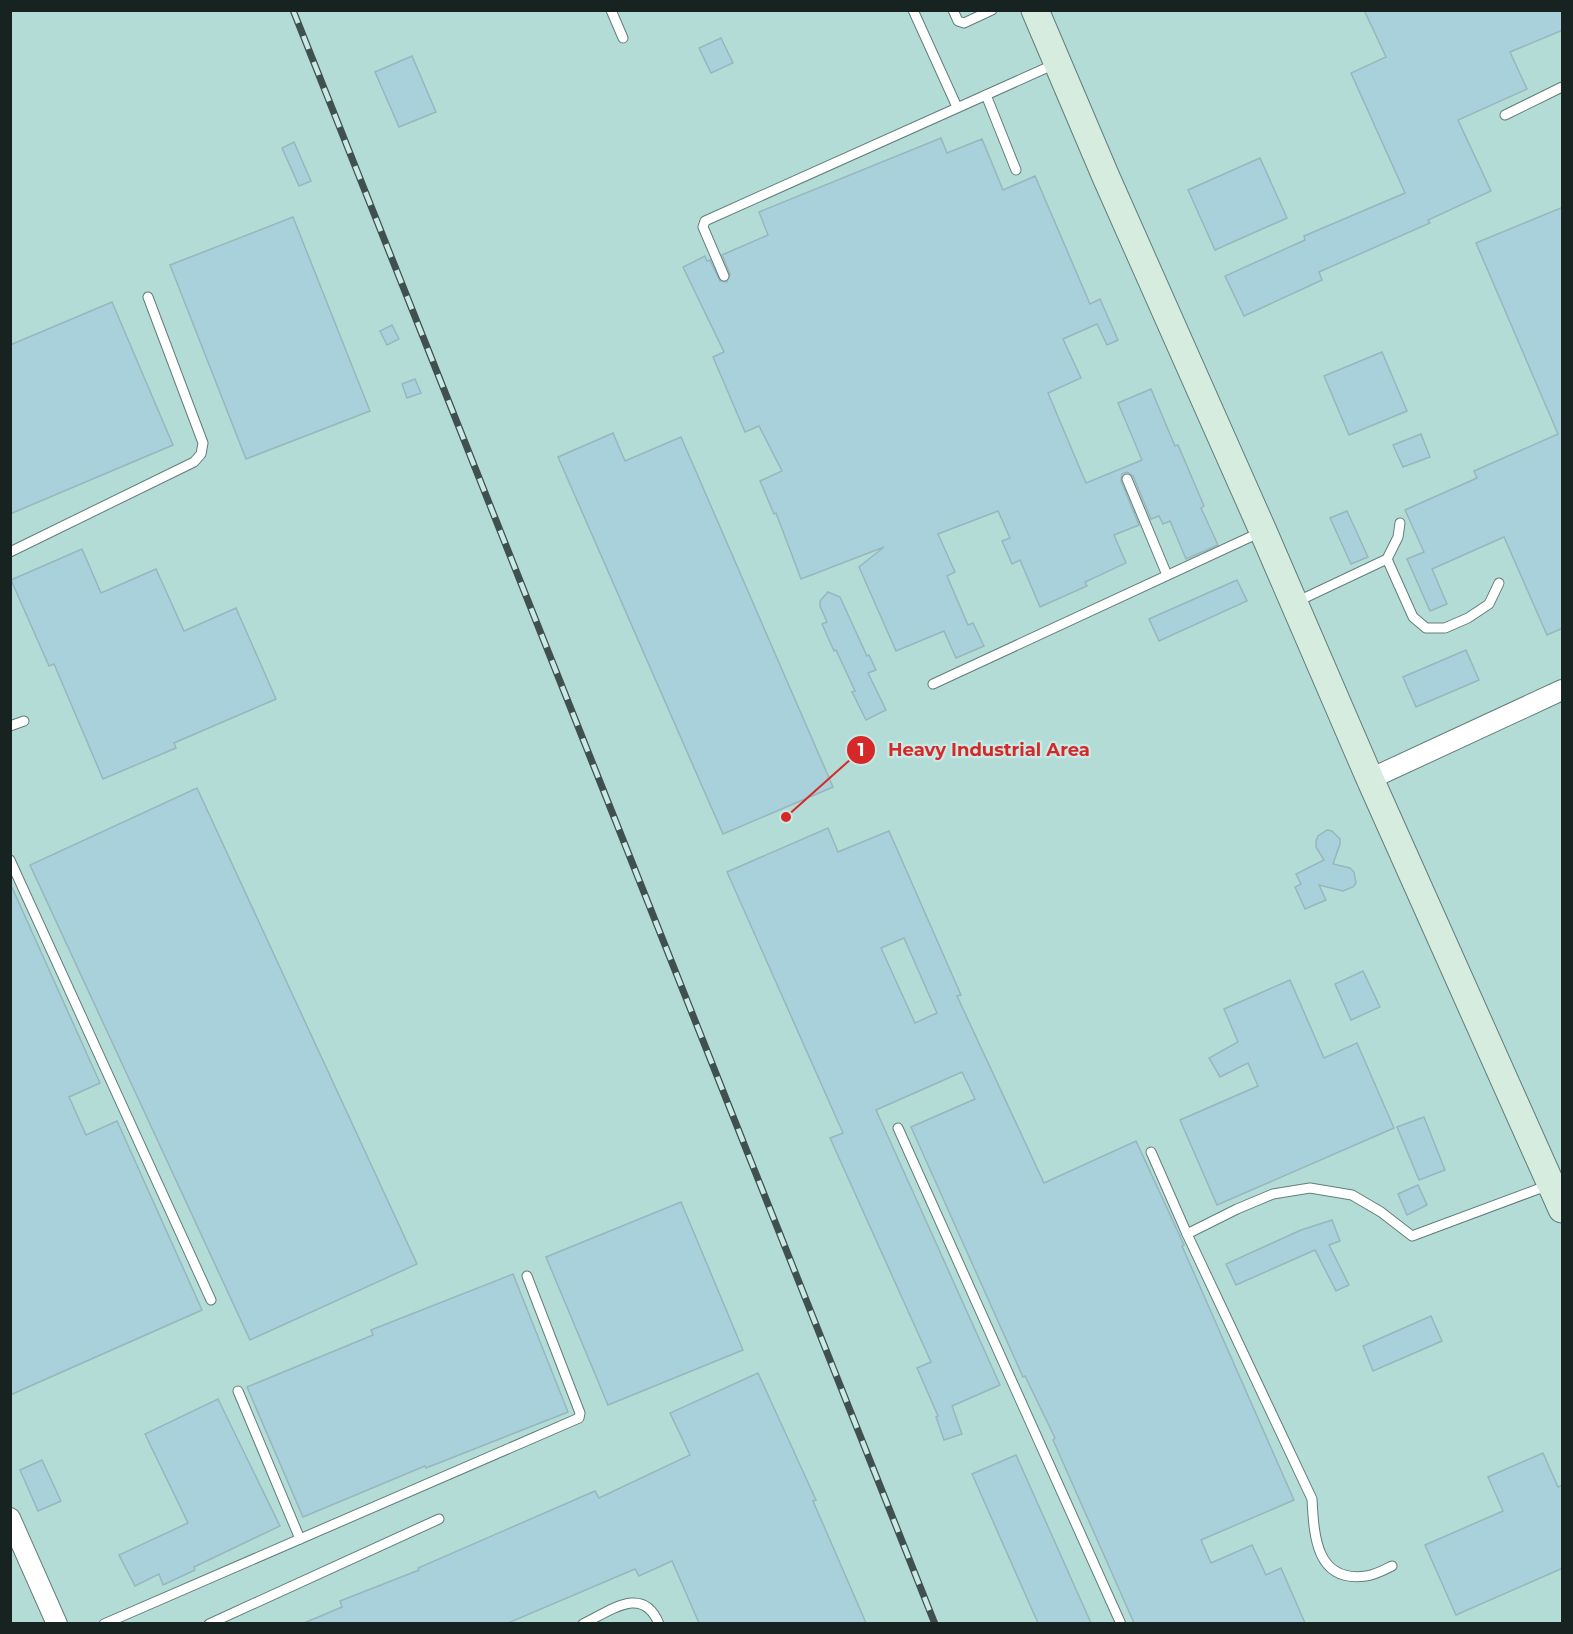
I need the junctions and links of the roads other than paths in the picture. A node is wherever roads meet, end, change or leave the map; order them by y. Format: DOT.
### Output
graph roads {
  1 [pos="611,10"];
  2 [pos="912,10"];
  3 [pos="953,10"];
  4 [pos="992,10"];
  5 [pos="1035,10"];
  6 [pos="622,38"];
  7 [pos="1057,63"];
  8 [pos="1563,87"];
  9 [pos="986,95"];
  10 [pos="957,107"];
  11 [pos="1505,115"];
  12 [pos="1016,170"];
  13 [pos="724,276"];
  14 [pos="148,297"];
  15 [pos="1127,479"];
  16 [pos="1400,523"];
  17 [pos="1263,531"];
  18 [pos="10,552"];
  19 [pos="1387,559"];
  20 [pos="1167,575"];
  21 [pos="1499,583"];
  22 [pos="1294,603"];
  23 [pos="933,684"];
  24 [pos="1563,690"];
  25 [pos="24,721"];
  26 [pos="10,726"];
  27 [pos="1370,779"];
  28 [pos="10,860"];
  29 [pos="898,1128"];
  30 [pos="1151,1152"];
  31 [pos="1551,1184"];
  32 [pos="1563,1209"];
  33 [pos="1187,1234"];
  34 [pos="527,1276"];
  35 [pos="211,1300"];
  36 [pos="237,1391"];
  37 [pos="10,1518"];
  38 [pos="439,1519"];
  39 [pos="300,1539"];
  40 [pos="1392,1566"];
  41 [pos="57,1623"];
  42 [pos="104,1623"];
  43 [pos="209,1623"];
  44 [pos="583,1623"];
  45 [pos="659,1623"];
  46 [pos="1121,1623"];
  1 -- 6 [label="lane"];
  2 -- 10 [label="lane"];
  3 -- 4 [label="lane"];
  5 -- 7 [label="street"];
  7 -- 9 [label="lane"];
  7 -- 17 [label="street"];
  8 -- 11 [label="lane"];
  9 -- 10 [label="lane"];
  9 -- 12 [label="lane"];
  10 -- 13 [label="lane"];
  14 -- 18 [label="lane"];
  15 -- 20 [label="lane"];
  16 -- 19 [label="lane"];
  17 -- 20 [label="lane"];
  17 -- 22 [label="street"];
  19 -- 21 [label="lane"];
  19 -- 22 [label="lane"];
  20 -- 23 [label="lane"];
  22 -- 27 [label="street"];
  24 -- 27 [label="street"];
  25 -- 26 [label="lane"];
  27 -- 31 [label="street"];
  28 -- 35 [label="lane"];
  29 -- 46 [label="lane"];
  30 -- 33 [label="lane"];
  31 -- 32 [label="street"];
  31 -- 33 [label="lane"];
  33 -- 40 [label="lane"];
  34 -- 39 [label="lane"];
  36 -- 39 [label="lane"];
  37 -- 41 [label="street"];
  38 -- 43 [label="lane"];
  39 -- 42 [label="lane"];
  44 -- 45 [label="lane"];
}
